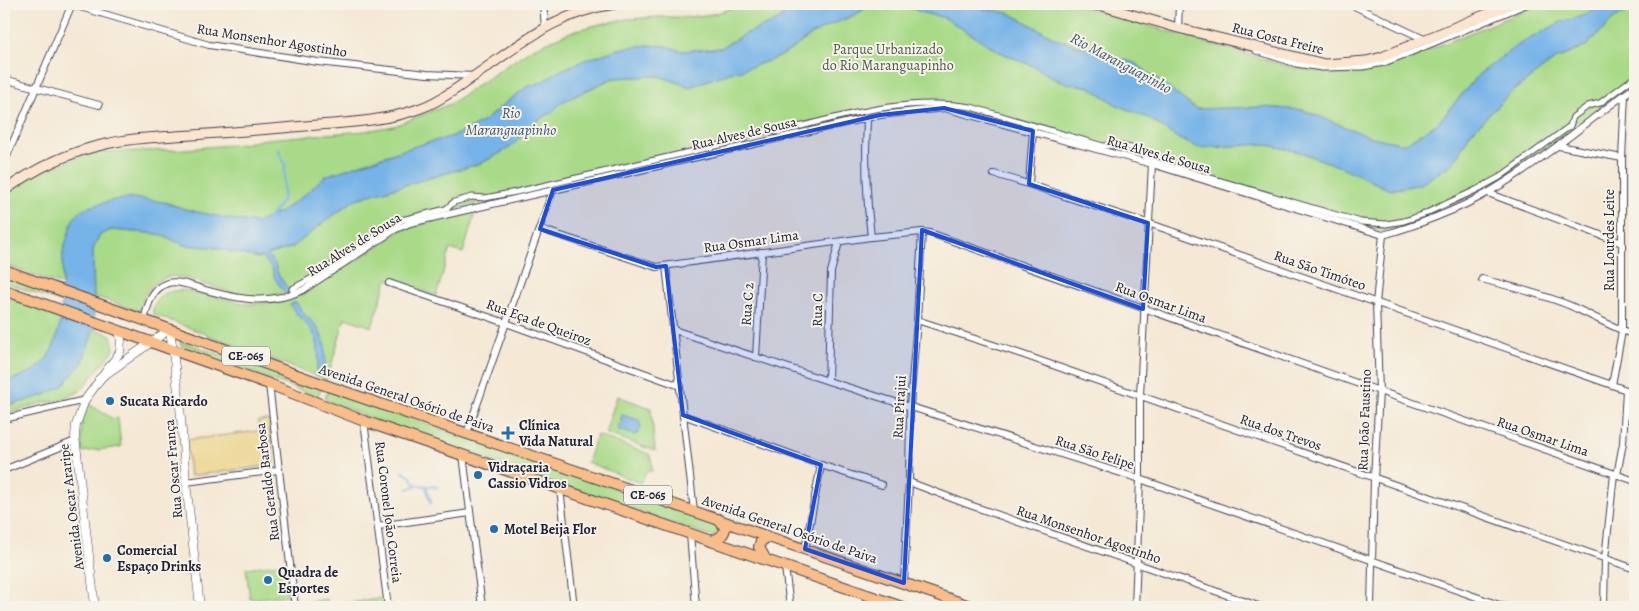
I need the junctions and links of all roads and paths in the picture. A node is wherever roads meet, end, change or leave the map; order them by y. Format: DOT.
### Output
graph roads {
  1 [pos="71,4"];
  2 [pos="543,4"];
  3 [pos="615,4"];
  4 [pos="1082,4"];
  5 [pos="1096,4"];
  6 [pos="1179,4"];
  7 [pos="1350,4"];
  8 [pos="1511,4"];
  9 [pos="1528,4"];
  10 [pos="546,27"];
  11 [pos="1178,28"];
  12 [pos="1426,40"];
  13 [pos="475,76"];
  14 [pos="1635,77"];
  15 [pos="4,79"];
  16 [pos="36,87"];
  17 [pos="1635,88"];
  18 [pos="1626,94"];
  19 [pos="99,105"];
  20 [pos="867,118"];
  21 [pos="1033,131"];
  22 [pos="1559,146"];
  23 [pos="1622,158"];
  24 [pos="4,163"];
  25 [pos="1152,164"];
  26 [pos="994,174"];
  27 [pos="1029,184"];
  28 [pos="553,190"];
  29 [pos="4,191"];
  30 [pos="1488,193"];
  31 [pos="1148,223"];
  32 [pos="540,229"];
  33 [pos="922,232"];
  34 [pos="1383,235"];
  35 [pos="871,237"];
  36 [pos="839,242"];
  37 [pos="1622,243"];
  38 [pos="762,252"];
  39 [pos="666,266"];
  40 [pos="4,270"];
  41 [pos="1482,279"];
  42 [pos="389,283"];
  43 [pos="4,290"];
  44 [pos="294,291"];
  45 [pos="1376,303"];
  46 [pos="1143,308"];
  47 [pos="144,320"];
  48 [pos="917,320"];
  49 [pos="506,323"];
  50 [pos="115,329"];
  51 [pos="170,329"];
  52 [pos="674,330"];
  53 [pos="1622,331"];
  54 [pos="1635,335"];
  55 [pos="152,342"];
  56 [pos="174,350"];
  57 [pos="756,357"];
  58 [pos="99,379"];
  59 [pos="828,381"];
  60 [pos="269,384"];
  61 [pos="1612,385"];
  62 [pos="327,386"];
  63 [pos="680,386"];
  64 [pos="1626,390"];
  65 [pos="1380,392"];
  66 [pos="1635,393"];
  67 [pos="1140,395"];
  68 [pos="85,400"];
  69 [pos="321,404"];
  70 [pos="910,406"];
  71 [pos="683,415"];
  72 [pos="4,419"];
  73 [pos="364,421"];
  74 [pos="467,433"];
  75 [pos="75,441"];
  76 [pos="463,455"];
  77 [pos="821,465"];
  78 [pos="4,470"];
  79 [pos="278,470"];
  80 [pos="1615,474"];
  81 [pos="1374,478"];
  82 [pos="1140,479"];
  83 [pos="1635,481"];
  84 [pos="186,482"];
  85 [pos="909,482"];
  86 [pos="882,485"];
  87 [pos="560,489"];
  88 [pos="694,511"];
  89 [pos="470,513"];
  90 [pos="718,519"];
  91 [pos="378,526"];
  92 [pos="690,534"];
  93 [pos="768,537"];
  94 [pos="710,541"];
  95 [pos="806,549"];
  96 [pos="1605,559"];
  97 [pos="766,560"];
  98 [pos="1372,560"];
  99 [pos="1137,564"];
  100 [pos="785,567"];
  101 [pos="1635,569"];
  102 [pos="904,583"];
  103 [pos="879,603"];
  104 [pos="95,607"];
  105 [pos="200,607"];
  106 [pos="295,607"];
  107 [pos="388,607"];
  108 [pos="482,607"];
  109 [pos="574,607"];
  110 [pos="696,607"];
  111 [pos="790,607"];
  112 [pos="902,607"];
  113 [pos="973,607"];
  114 [pos="1135,607"];
  115 [pos="1261,607"];
  116 [pos="1370,607"];
  117 [pos="1505,607"];
  118 [pos="1604,607"];
  1 -- 13 [label="street, Rua Monsenhor Agostinho"];
  1 -- 16 [label="street"];
  2 -- 10 [label="street"];
  3 -- 10 [label="main road"];
  4 -- 9 [label="street"];
  5 -- 11 [label="main road, Rua Costa Freire"];
  6 -- 11 [label="street"];
  7 -- 12 [label="street"];
  8 -- 12 [label="main road, Rua Costa Freire"];
  10 -- 13 [label="main road"];
  11 -- 12 [label="main road, Rua Costa Freire"];
  13 -- 29 [label="main road"];
  14 -- 44 [label="street"];
  15 -- 16 [label="street"];
  16 -- 19 [label="street"];
  16 -- 24 [label="street"];
  17 -- 18 [label="street"];
  18 -- 22 [label="street"];
  18 -- 23 [label="street, Rua Lourdes Leite"];
  20 -- 21 [label="street, Rua Alves de Sousa"];
  20 -- 28 [label="street, Rua Alves de Sousa"];
  20 -- 35 [label="street"];
  21 -- 25 [label="street, Rua Alves de Sousa"];
  21 -- 27 [label="street"];
  22 -- 23 [label="street"];
  22 -- 30 [label="street"];
  23 -- 37 [label="street, Rua Lourdes Leite"];
  25 -- 31 [label="street"];
  25 -- 34 [label="street, Rua Alves de Sousa"];
  26 -- 27 [label="street, Rua São Timóteo"];
  27 -- 31 [label="street, Rua São Timóteo"];
  28 -- 32 [label="street"];
  28 -- 44 [label="street, Rua Alves de Sousa"];
  30 -- 34 [label="street"];
  30 -- 37 [label="street"];
  31 -- 45 [label="street, Rua São Timóteo"];
  31 -- 46 [label="street"];
  32 -- 39 [label="street, Rua Osmar Lima"];
  32 -- 49 [label="street"];
  33 -- 35 [label="street, Rua Osmar Lima"];
  33 -- 46 [label="street, Rua Osmar Lima"];
  33 -- 48 [label="street, Rua Pirajui"];
  34 -- 45 [label="street, Rua João Faustino"];
  35 -- 36 [label="street, Rua Osmar Lima"];
  36 -- 38 [label="street, Rua Osmar Lima"];
  36 -- 59 [label="street, Rua C"];
  37 -- 53 [label="street, Rua Lourdes Leite"];
  38 -- 39 [label="street, Rua Osmar Lima"];
  38 -- 57 [label="street, Rua C 2"];
  39 -- 52 [label="street"];
  40 -- 47 [label="main road, Avenida General Osório de Paiva / CE-065"];
  41 -- 53 [label="street"];
  42 -- 49 [label="street, Rua Eça de Queiroz"];
  43 -- 50 [label="main road, CE-065"];
  44 -- 47 [label="street, Rua Alves de Sousa"];
  45 -- 61 [label="street, Rua São Timóteo"];
  45 -- 65 [label="street, Rua João Faustino"];
  46 -- 65 [label="street, Rua Osmar Lima"];
  46 -- 67 [label="street"];
  47 -- 51 [label="main road, Avenida General Osório de Paiva / CE-065"];
  48 -- 67 [label="street, Rua dos Trevos"];
  48 -- 70 [label="street, Rua Pirajui"];
  49 -- 63 [label="street, Rua Eça de Queiroz"];
  49 -- 74 [label="street"];
  50 -- 55 [label="main road, CE-065"];
  50 -- 58 [label="street, Avenida Oscar Araripe"];
  51 -- 55 [label="street, Avenida Oscar Araripe"];
  51 -- 56 [label="street, Rua Oscar França"];
  51 -- 62 [label="main road, Avenida General Osório de Paiva / CE-065"];
  52 -- 57 [label="street, Rua São Felipe"];
  52 -- 63 [label="street"];
  53 -- 54 [label="street"];
  53 -- 61 [label="street, Rua Lourdes Leite"];
  55 -- 56 [label="main road, CE-065"];
  55 -- 58 [label="street, Avenida Oscar Araripe"];
  56 -- 60 [label="main road, CE-065"];
  56 -- 84 [label="street, Rua Oscar França"];
  57 -- 59 [label="street, Rua São Felipe"];
  58 -- 68 [label="street, Avenida Oscar Araripe"];
  59 -- 70 [label="street, Rua São Felipe"];
  60 -- 69 [label="main road, CE-065"];
  60 -- 79 [label="street, Rua Geraldo Barbosa"];
  61 -- 64 [label="street, Rua São Timóteo"];
  62 -- 69 [label="main road"];
  62 -- 74 [label="main road, Avenida General Osório de Paiva / CE-065"];
  63 -- 71 [label="street"];
  64 -- 66 [label="street, Rua São Timóteo"];
  64 -- 80 [label="street"];
  65 -- 80 [label="street, Rua Osmar Lima"];
  65 -- 81 [label="street, Rua João Faustino"];
  67 -- 81 [label="street, Rua dos Trevos"];
  67 -- 82 [label="street"];
  68 -- 72 [label="street"];
  68 -- 75 [label="street, Avenida Oscar Araripe"];
  69 -- 73 [label="main road, CE-065"];
  70 -- 82 [label="street, Rua São Felipe"];
  70 -- 85 [label="street, Rua Pirajui"];
  71 -- 77 [label="street"];
  71 -- 88 [label="street"];
  73 -- 76 [label="main road, CE-065"];
  73 -- 91 [label="street, Rua Coronel João Correia"];
  74 -- 88 [label="main road, Avenida General Osório de Paiva / CE-065"];
  75 -- 78 [label="street"];
  75 -- 104 [label="street, Avenida Oscar Araripe"];
  76 -- 87 [label="main road, CE-065"];
  76 -- 89 [label="street"];
  77 -- 86 [label="street"];
  77 -- 95 [label="street"];
  79 -- 84 [label="street"];
  79 -- 106 [label="street, Rua Geraldo Barbosa"];
  80 -- 83 [label="street, Rua Osmar Lima"];
  80 -- 96 [label="street"];
  81 -- 96 [label="street, Rua dos Trevos"];
  81 -- 98 [label="street, Rua João Faustino"];
  82 -- 98 [label="street, Rua São Felipe"];
  82 -- 99 [label="street"];
  84 -- 105 [label="street, Rua Oscar França"];
  85 -- 99 [label="street, Rua Monsenhor Agostinho"];
  85 -- 102 [label="street, Rua Pirajui"];
  87 -- 92 [label="main road, CE-065"];
  87 -- 109 [label="street"];
  88 -- 90 [label="main road, Avenida General Osório de Paiva / CE-065"];
  89 -- 91 [label="street"];
  89 -- 108 [label="street"];
  90 -- 93 [label="main road, Avenida General Osório de Paiva / CE-065"];
  90 -- 94 [label="main road"];
  91 -- 107 [label="street, Rua Coronel João Correia"];
  92 -- 94 [label="main road, CE-065"];
  92 -- 110 [label="street"];
  93 -- 95 [label="main road, Avenida General Osório de Paiva / CE-065"];
  93 -- 97 [label="main road"];
  94 -- 97 [label="main road, CE-065"];
  95 -- 102 [label="main road, Avenida General Osório de Paiva / CE-065"];
  96 -- 101 [label="street, Rua dos Trevos"];
  96 -- 118 [label="street"];
  97 -- 100 [label="main road, CE-065"];
  98 -- 116 [label="street, Rua João Faustino"];
  98 -- 117 [label="street, Rua São Felipe"];
  99 -- 114 [label="street"];
  99 -- 115 [label="street, Rua Monsenhor Agostinho"];
  100 -- 103 [label="main road, CE-065"];
  100 -- 111 [label="street"];
  102 -- 113 [label="main road, Avenida General Osório de Paiva / CE-065"];
  103 -- 112 [label="main road, CE-065"];
}
